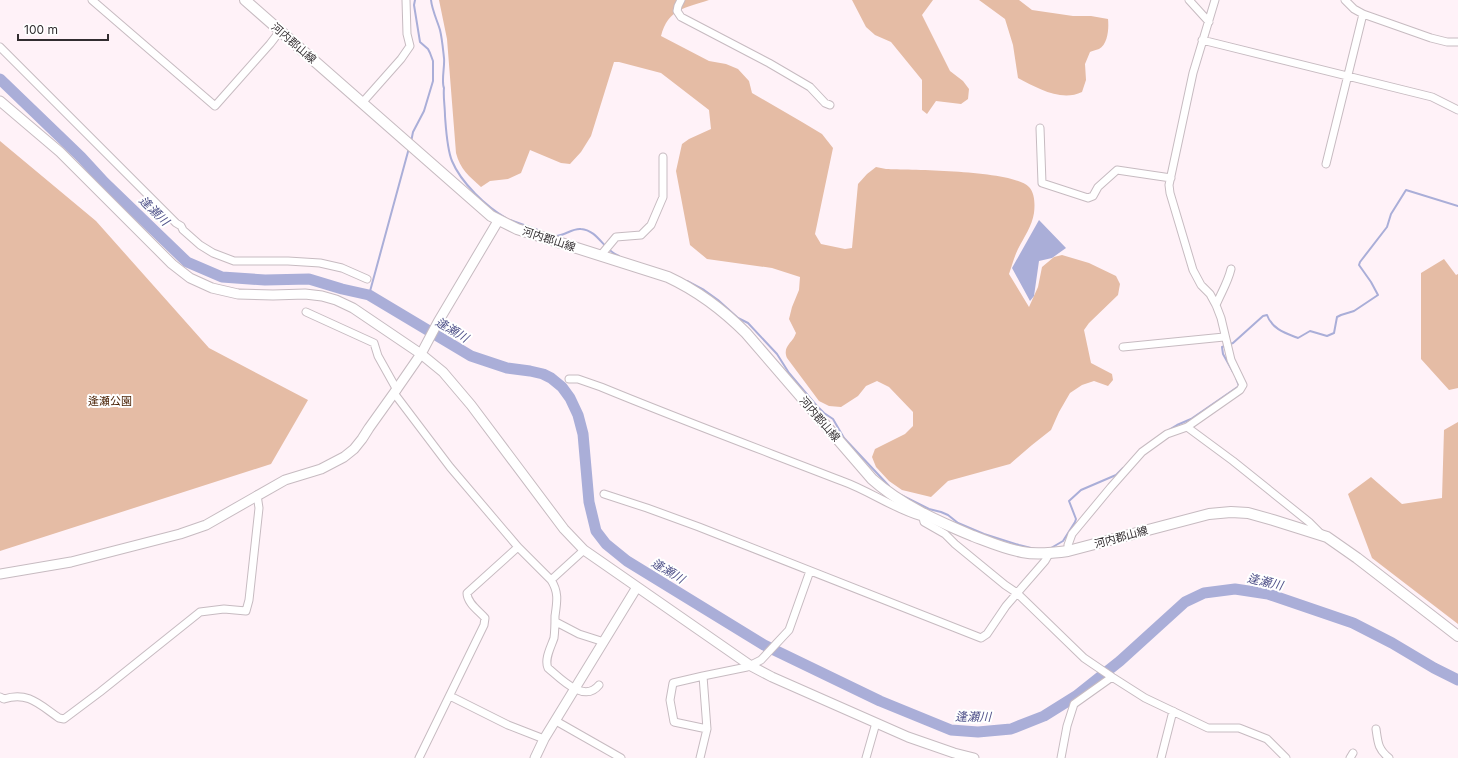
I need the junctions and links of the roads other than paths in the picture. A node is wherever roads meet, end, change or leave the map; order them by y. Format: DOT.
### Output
graph roads {
  1 [pos="92,0"];
  2 [pos="245,0"];
  3 [pos="406,0"];
  4 [pos="681,0"];
  5 [pos="1189,0"];
  6 [pos="1215,0"];
  7 [pos="1345,0"];
  8 [pos="1363,14"];
  9 [pos="1209,22"];
  10 [pos="280,30"];
  11 [pos="1202,40"];
  12 [pos="1458,42"];
  13 [pos="0,47"];
  14 [pos="1347,77"];
  15 [pos="0,101"];
  16 [pos="362,103"];
  17 [pos="830,105"];
  18 [pos="1458,110"];
  19 [pos="1040,128"];
  20 [pos="663,157"];
  21 [pos="1326,164"];
  22 [pos="1171,178"];
  23 [pos="498,220"];
  24 [pos="601,255"];
  25 [pos="1231,269"];
  26 [pos="367,279"];
  27 [pos="1216,305"];
  28 [pos="306,312"];
  29 [pos="1224,337"];
  30 [pos="1123,346"];
  31 [pos="422,352"];
  32 [pos="569,379"];
  33 [pos="396,392"];
  34 [pos="1187,427"];
  35 [pos="604,494"];
  36 [pos="257,495"];
  37 [pos="922,515"];
  38 [pos="1321,534"];
  39 [pos="518,547"];
  40 [pos="584,550"];
  41 [pos="1068,551"];
  42 [pos="1049,554"];
  43 [pos="810,571"];
  44 [pos="0,574"];
  45 [pos="551,580"];
  46 [pos="637,588"];
  47 [pos="1017,593"];
  48 [pos="556,622"];
  49 [pos="1458,636"];
  50 [pos="604,642"];
  51 [pos="751,666"];
  52 [pos="704,676"];
  53 [pos="1112,677"];
  54 [pos="599,684"];
  55 [pos="575,689"];
  56 [pos="450,696"];
  57 [pos="0,697"];
  58 [pos="1173,711"];
  59 [pos="556,722"];
  60 [pos="876,723"];
  61 [pos="707,729"];
  62 [pos="1376,729"];
  63 [pos="544,739"];
  64 [pos="419,758"];
  65 [pos="535,758"];
  66 [pos="621,758"];
  67 [pos="700,758"];
  68 [pos="866,758"];
  69 [pos="974,758"];
  70 [pos="1061,758"];
  71 [pos="1161,758"];
  72 [pos="1286,758"];
  73 [pos="1389,758"];
  1 -- 10 [label="street"];
  2 -- 10 [label="main road, 河内郡山線"];
  3 -- 16 [label="street"];
  4 -- 17 [label="street"];
  5 -- 9 [label="street"];
  6 -- 9 [label="street"];
  7 -- 8 [label="street"];
  8 -- 12 [label="street"];
  8 -- 14 [label="street"];
  9 -- 11 [label="street"];
  10 -- 16 [label="main road, 河内郡山線"];
  11 -- 14 [label="street"];
  11 -- 22 [label="street"];
  13 -- 26 [label="street"];
  14 -- 18 [label="street"];
  14 -- 21 [label="street"];
  15 -- 31 [label="street"];
  16 -- 23 [label="main road, 河内郡山線"];
  19 -- 22 [label="street"];
  20 -- 24 [label="street"];
  22 -- 27 [label="street"];
  23 -- 24 [label="main road, 河内郡山線"];
  23 -- 31 [label="street"];
  24 -- 37 [label="main road, 河内郡山線"];
  25 -- 27 [label="street"];
  27 -- 29 [label="street"];
  28 -- 33 [label="street"];
  29 -- 30 [label="street"];
  29 -- 34 [label="street"];
  31 -- 33 [label="street"];
  31 -- 40 [label="street"];
  32 -- 37 [label="street"];
  33 -- 36 [label="street"];
  33 -- 39 [label="street"];
  34 -- 38 [label="street"];
  34 -- 41 [label="street"];
  35 -- 43 [label="street"];
  36 -- 44 [label="street"];
  36 -- 57 [label="street"];
  37 -- 42 [label="main road, 河内郡山線"];
  37 -- 47 [label="street"];
  38 -- 41 [label="main road, 河内郡山線"];
  38 -- 49 [label="main road, 河内郡山線"];
  39 -- 45 [label="street"];
  39 -- 56 [label="street"];
  40 -- 45 [label="street"];
  40 -- 46 [label="street"];
  41 -- 42 [label="main road, 河内郡山線"];
  42 -- 47 [label="street"];
  43 -- 47 [label="street"];
  43 -- 51 [label="street"];
  45 -- 48 [label="street"];
  46 -- 50 [label="street"];
  46 -- 51 [label="street"];
  47 -- 53 [label="street"];
  48 -- 50 [label="street"];
  48 -- 55 [label="street"];
  50 -- 55 [label="street"];
  51 -- 52 [label="street"];
  51 -- 60 [label="street"];
  52 -- 61 [label="street"];
  52 -- 61 [label="street"];
  53 -- 58 [label="street"];
  53 -- 70 [label="street"];
  54 -- 55 [label="street"];
  55 -- 59 [label="street"];
  56 -- 63 [label="street"];
  56 -- 64 [label="street"];
  58 -- 71 [label="street"];
  58 -- 72 [label="street"];
  59 -- 63 [label="street"];
  59 -- 66 [label="street"];
  60 -- 68 [label="street"];
  60 -- 69 [label="street"];
  61 -- 67 [label="street"];
  62 -- 73 [label="street"];
  63 -- 65 [label="street"];
}
